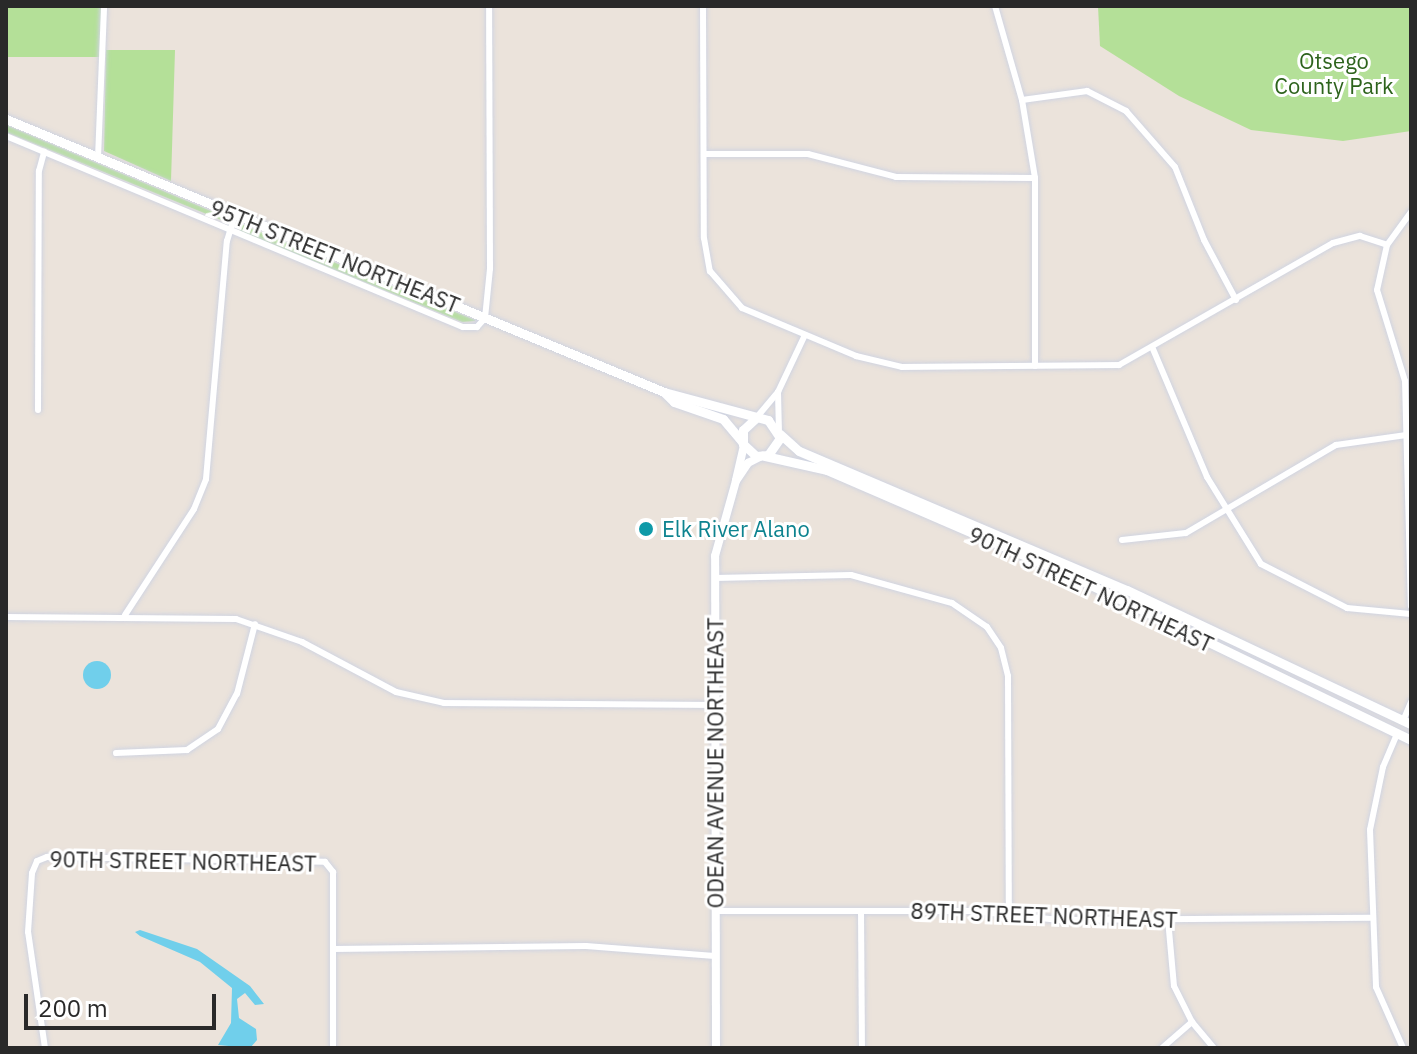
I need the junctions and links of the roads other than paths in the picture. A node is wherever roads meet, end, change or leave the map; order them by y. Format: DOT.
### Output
graph roads {
  1 [pos="104,6"];
  2 [pos="489,6"];
  3 [pos="703,6"];
  4 [pos="995,6"];
  5 [pos="1022,100"];
  6 [pos="6,119"];
  7 [pos="6,136"];
  8 [pos="44,152"];
  9 [pos="704,154"];
  10 [pos="98,158"];
  11 [pos="1035,178"];
  12 [pos="1411,212"];
  13 [pos="235,215"];
  14 [pos="230,229"];
  15 [pos="1387,245"];
  16 [pos="1236,300"];
  17 [pos="485,318"];
  18 [pos="805,335"];
  19 [pos="1153,349"];
  20 [pos="1035,366"];
  21 [pos="664,392"];
  22 [pos="778,392"];
  23 [pos="38,410"];
  24 [pos="756,418"];
  25 [pos="780,433"];
  26 [pos="1406,435"];
  27 [pos="743,445"];
  28 [pos="764,456"];
  29 [pos="736,481"];
  30 [pos="1225,511"];
  31 [pos="1409,524"];
  32 [pos="1122,540"];
  33 [pos="715,578"];
  34 [pos="1411,606"];
  35 [pos="1411,614"];
  36 [pos="125,615"];
  37 [pos="6,617"];
  38 [pos="255,624"];
  39 [pos="1411,702"];
  40 [pos="715,705"];
  41 [pos="1406,724"];
  42 [pos="1382,727"];
  43 [pos="1403,737"];
  44 [pos="116,753"];
  45 [pos="715,911"];
  46 [pos="861,911"];
  47 [pos="1009,916"];
  48 [pos="1372,918"];
  49 [pos="1168,919"];
  50 [pos="333,949"];
  51 [pos="715,956"];
  52 [pos="1192,1022"];
  53 [pos="45,1048"];
  54 [pos="333,1048"];
  55 [pos="716,1048"];
  56 [pos="862,1048"];
  57 [pos="1162,1048"];
  58 [pos="1214,1048"];
  59 [pos="1403,1048"];
  1 -- 10 [label="street"];
  2 -- 17 [label="street"];
  3 -- 9 [label="street"];
  4 -- 5 [label="street"];
  5 -- 11 [label="street"];
  5 -- 16 [label="street"];
  6 -- 10 [label="main road, 95TH STREET NORTHEAST"];
  7 -- 8 [label="street"];
  8 -- 14 [label="street"];
  8 -- 23 [label="street"];
  9 -- 11 [label="street"];
  9 -- 18 [label="street"];
  10 -- 13 [label="main road, 95TH STREET NORTHEAST"];
  11 -- 20 [label="street"];
  12 -- 15 [label="street"];
  13 -- 14 [label="street"];
  13 -- 17 [label="main road, 95TH STREET NORTHEAST"];
  14 -- 17 [label="street"];
  14 -- 36 [label="street"];
  15 -- 16 [label="street"];
  15 -- 26 [label="street"];
  16 -- 19 [label="street"];
  17 -- 21 [label="main road, 95TH STREET NORTHEAST"];
  18 -- 20 [label="street"];
  18 -- 22 [label="street"];
  19 -- 20 [label="street"];
  19 -- 30 [label="street"];
  21 -- 24 [label="main road"];
  21 -- 27 [label="main road"];
  22 -- 24 [label="street"];
  22 -- 25 [label="street"];
  24 -- 25 [label="main road"];
  24 -- 27 [label="main road"];
  25 -- 28 [label="main road"];
  25 -- 41 [label="main road, 90TH STREET NORTHEAST"];
  26 -- 30 [label="street"];
  26 -- 31 [label="street"];
  27 -- 28 [label="main road"];
  27 -- 29 [label="street, ODEAN AVENUE NORTHEAST"];
  28 -- 29 [label="street, ODEAN AVENUE NORTHEAST"];
  28 -- 42 [label="main road, 90TH STREET NORTHEAST"];
  29 -- 33 [label="street, ODEAN AVENUE NORTHEAST"];
  30 -- 32 [label="street"];
  30 -- 35 [label="street"];
  31 -- 34 [label="street"];
  33 -- 40 [label="street, ODEAN AVENUE NORTHEAST"];
  33 -- 47 [label="street"];
  36 -- 37 [label="street"];
  36 -- 38 [label="street"];
  38 -- 40 [label="street"];
  38 -- 44 [label="street"];
  39 -- 41 [label="street"];
  40 -- 45 [label="street, ODEAN AVENUE NORTHEAST"];
  41 -- 42 [label="main road"];
  41 -- 43 [label="main road"];
  42 -- 43 [label="main road, 90TH STREET NORTHEAST"];
  43 -- 48 [label="street"];
  45 -- 46 [label="street, 89TH STREET NORTHEAST"];
  45 -- 51 [label="street, ODEAN AVENUE NORTHEAST"];
  46 -- 47 [label="street, 89TH STREET NORTHEAST"];
  46 -- 56 [label="street"];
  47 -- 49 [label="street, 89TH STREET NORTHEAST"];
  48 -- 49 [label="street, 89TH STREET NORTHEAST"];
  48 -- 59 [label="street"];
  49 -- 52 [label="street"];
  50 -- 51 [label="street"];
  50 -- 53 [label="street, 90TH STREET NORTHEAST"];
  50 -- 54 [label="street"];
  51 -- 55 [label="street, ODEAN AVENUE NORTHEAST"];
  52 -- 57 [label="street"];
  52 -- 58 [label="street"];
}
